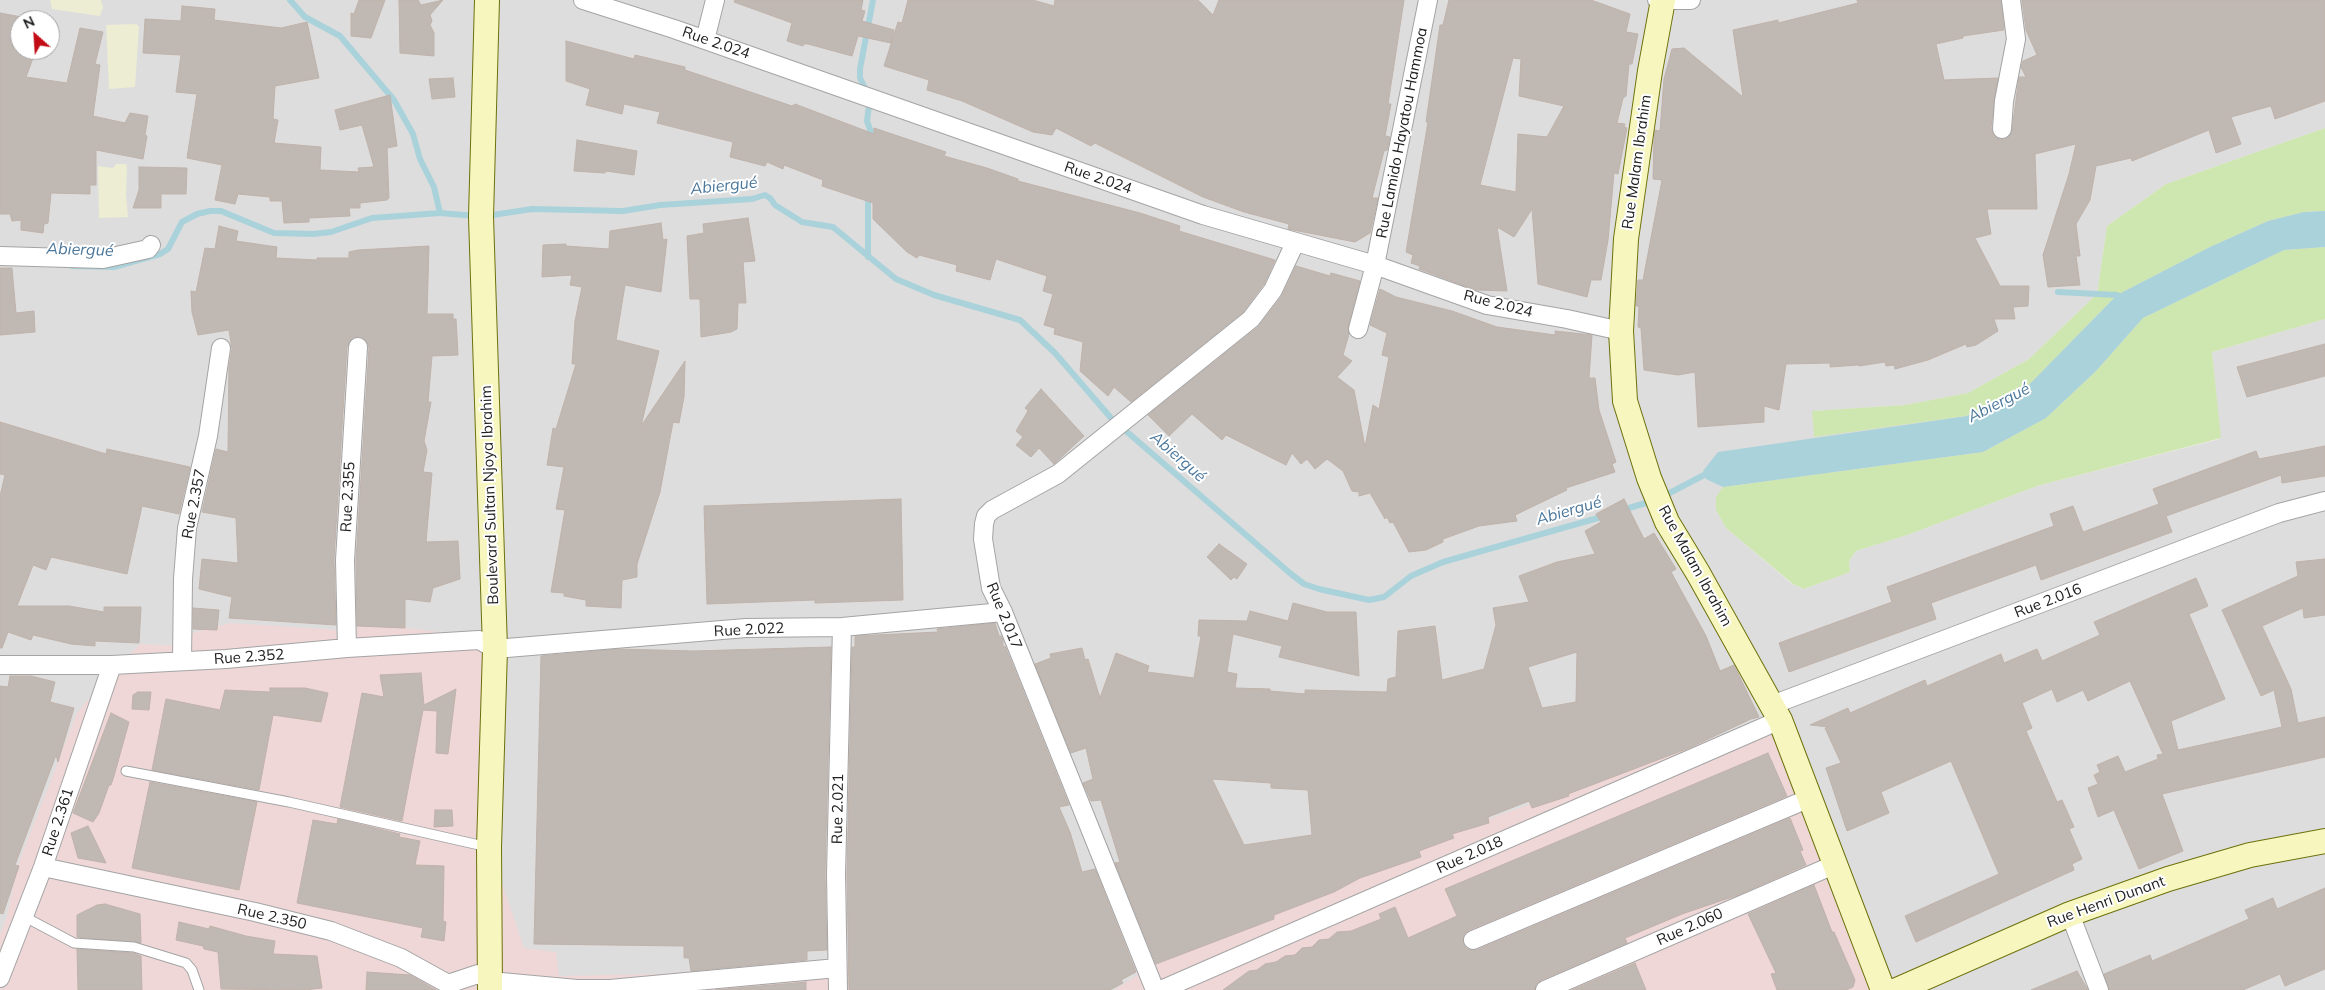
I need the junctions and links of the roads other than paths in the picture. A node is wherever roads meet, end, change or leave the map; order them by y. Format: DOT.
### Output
graph roads {
  1 [pos="487,0"];
  2 [pos="582,0"];
  3 [pos="715,0"];
  4 [pos="1428,0"];
  5 [pos="1661,0"];
  6 [pos="1690,0"];
  7 [pos="2011,0"];
  8 [pos="705,40"];
  9 [pos="2002,129"];
  10 [pos="1295,243"];
  11 [pos="151,245"];
  12 [pos="0,256"];
  13 [pos="1376,266"];
  14 [pos="1358,329"];
  15 [pos="1621,331"];
  16 [pos="358,347"];
  17 [pos="221,348"];
  18 [pos="2325,501"];
  19 [pos="1003,612"];
  20 [pos="842,627"];
  21 [pos="347,648"];
  22 [pos="495,649"];
  23 [pos="182,661"];
  24 [pos="0,665"];
  25 [pos="112,665"];
  26 [pos="1776,712"];
  27 [pos="126,771"];
  28 [pos="1810,798"];
  29 [pos="2325,841"];
  30 [pos="489,847"];
  31 [pos="1836,864"];
  32 [pos="43,868"];
  33 [pos="2070,914"];
  34 [pos="24,916"];
  35 [pos="1473,940"];
  36 [pos="836,968"];
  37 [pos="0,978"];
  38 [pos="490,985"];
  39 [pos="199,990"];
  40 [pos="838,990"];
  41 [pos="1155,990"];
  42 [pos="1161,990"];
  43 [pos="1545,990"];
  44 [pos="1883,990"];
  45 [pos="1897,990"];
  46 [pos="2099,990"];
  1 -- 22 [label="street, Boulevard Sultan Njoya Ibrahim"];
  2 -- 8 [label="street, Rue 2.024"];
  3 -- 8 [label="street"];
  4 -- 13 [label="street, Rue Lamido Hayatou Hammoa"];
  5 -- 6 [label="street"];
  5 -- 15 [label="street, Rue Malam Ibrahim"];
  7 -- 9 [label="street"];
  8 -- 10 [label="street, Rue 2.024"];
  10 -- 13 [label="street, Rue 2.024"];
  10 -- 19 [label="street, Rue 2.017"];
  11 -- 12 [label="street"];
  13 -- 14 [label="street, Rue Lamido Hayatou Hammoa"];
  13 -- 15 [label="street, Rue 2.024"];
  15 -- 26 [label="street, Rue Malam Ibrahim"];
  16 -- 21 [label="street, Rue 2.355"];
  17 -- 23 [label="street, Rue 2.357"];
  18 -- 26 [label="street, Rue 2.016"];
  19 -- 20 [label="street, Rue 2.022"];
  19 -- 41 [label="street, Rue 2.017"];
  20 -- 22 [label="street, Rue 2.022"];
  20 -- 36 [label="street, Rue 2.021"];
  21 -- 22 [label="street, Rue 2.352"];
  21 -- 23 [label="street, Rue 2.352"];
  22 -- 30 [label="street, Boulevard Sultan Njoya Ibrahim"];
  23 -- 25 [label="street, Rue 2.352"];
  24 -- 25 [label="street, Rue 2.352"];
  25 -- 32 [label="street, Rue 2.361"];
  26 -- 28 [label="street, Rue Malam Ibrahim"];
  26 -- 42 [label="street, Rue 2.018"];
  27 -- 30 [label="lane"];
  28 -- 31 [label="street, Rue Malam Ibrahim"];
  28 -- 35 [label="street"];
  29 -- 33 [label="street, Rue Henri Dunant"];
  30 -- 38 [label="street, Boulevard Sultan Njoya Ibrahim"];
  31 -- 43 [label="street, Rue 2.060"];
  31 -- 44 [label="street, Rue Malam Ibrahim"];
  32 -- 34 [label="street, Rue 2.361"];
  32 -- 38 [label="street, Rue 2.350"];
  33 -- 45 [label="street, Rue Henri Dunant"];
  33 -- 46 [label="street"];
  34 -- 37 [label="street, Rue 2.361"];
  34 -- 39 [label="lane"];
  36 -- 38 [label="street, Rue 2.350"];
  36 -- 40 [label="street, Rue 2.021"];
}
